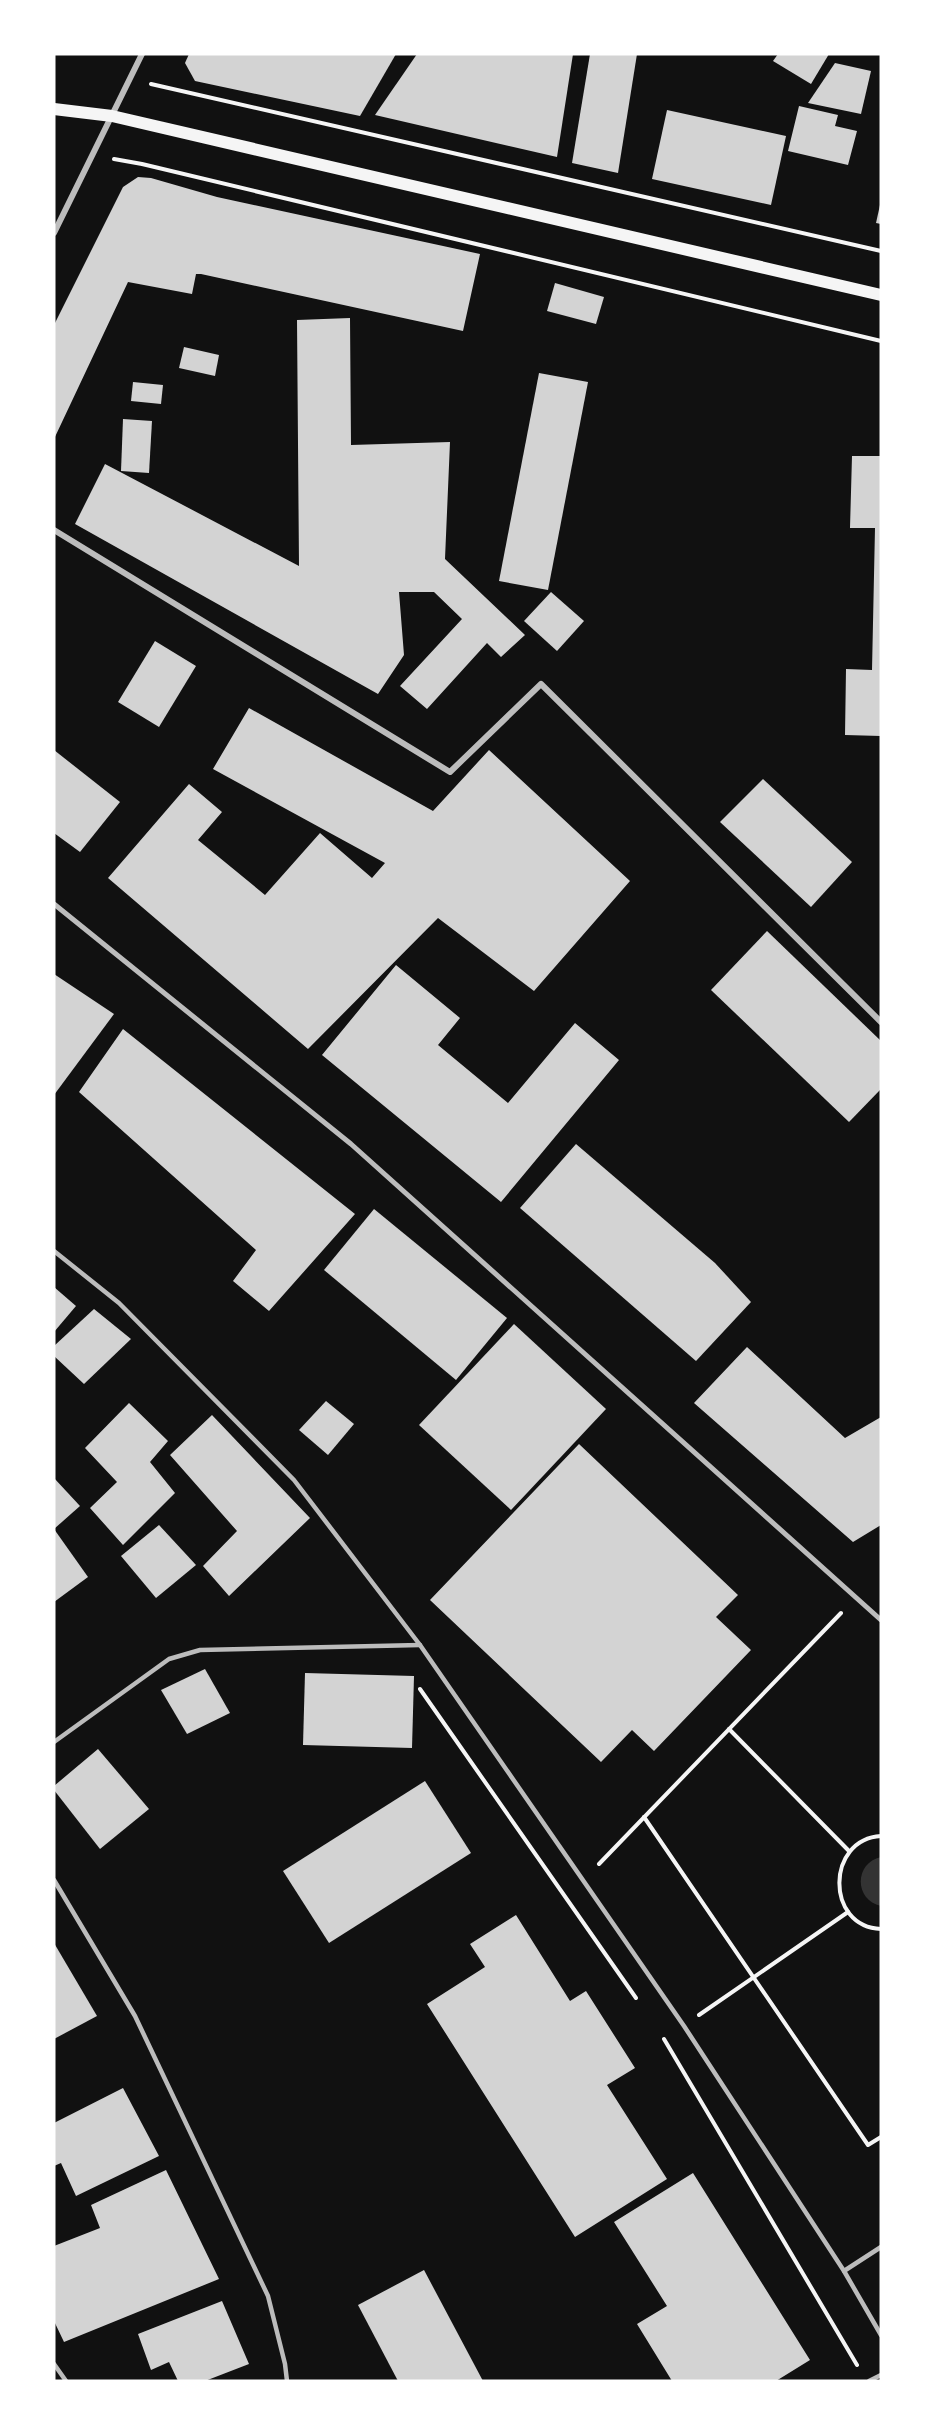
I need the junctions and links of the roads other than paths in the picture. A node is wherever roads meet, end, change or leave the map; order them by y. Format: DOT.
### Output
graph roads {
  1 [pos="142,54"];
  2 [pos="54,109"];
  3 [pos="112,116"];
  4 [pos="54,233"];
  5 [pos="881,295"];
  6 [pos="54,530"];
  7 [pos="54,904"];
  8 [pos="881,1022"];
  9 [pos="54,1251"];
  10 [pos="881,1620"];
  11 [pos="420,1645"];
  12 [pos="54,1742"];
  13 [pos="54,1880"];
  14 [pos="881,2247"];
  15 [pos="843,2271"];
  16 [pos="881,2335"];
  17 [pos="54,2364"];
  18 [pos="881,2375"];
  19 [pos="66,2381"];
  20 [pos="287,2381"];
  21 [pos="869,2381"];
  1 -- 3 [label="street"];
  2 -- 3 [label="main road"];
  3 -- 4 [label="street"];
  3 -- 5 [label="main road"];
  6 -- 8 [label="street"];
  7 -- 10 [label="street"];
  9 -- 11 [label="lane"];
  11 -- 12 [label="lane"];
  11 -- 15 [label="lane"];
  13 -- 20 [label="lane"];
  14 -- 15 [label="lane"];
  15 -- 16 [label="lane"];
  17 -- 19 [label="lane"];
  18 -- 21 [label="lane"];
}
